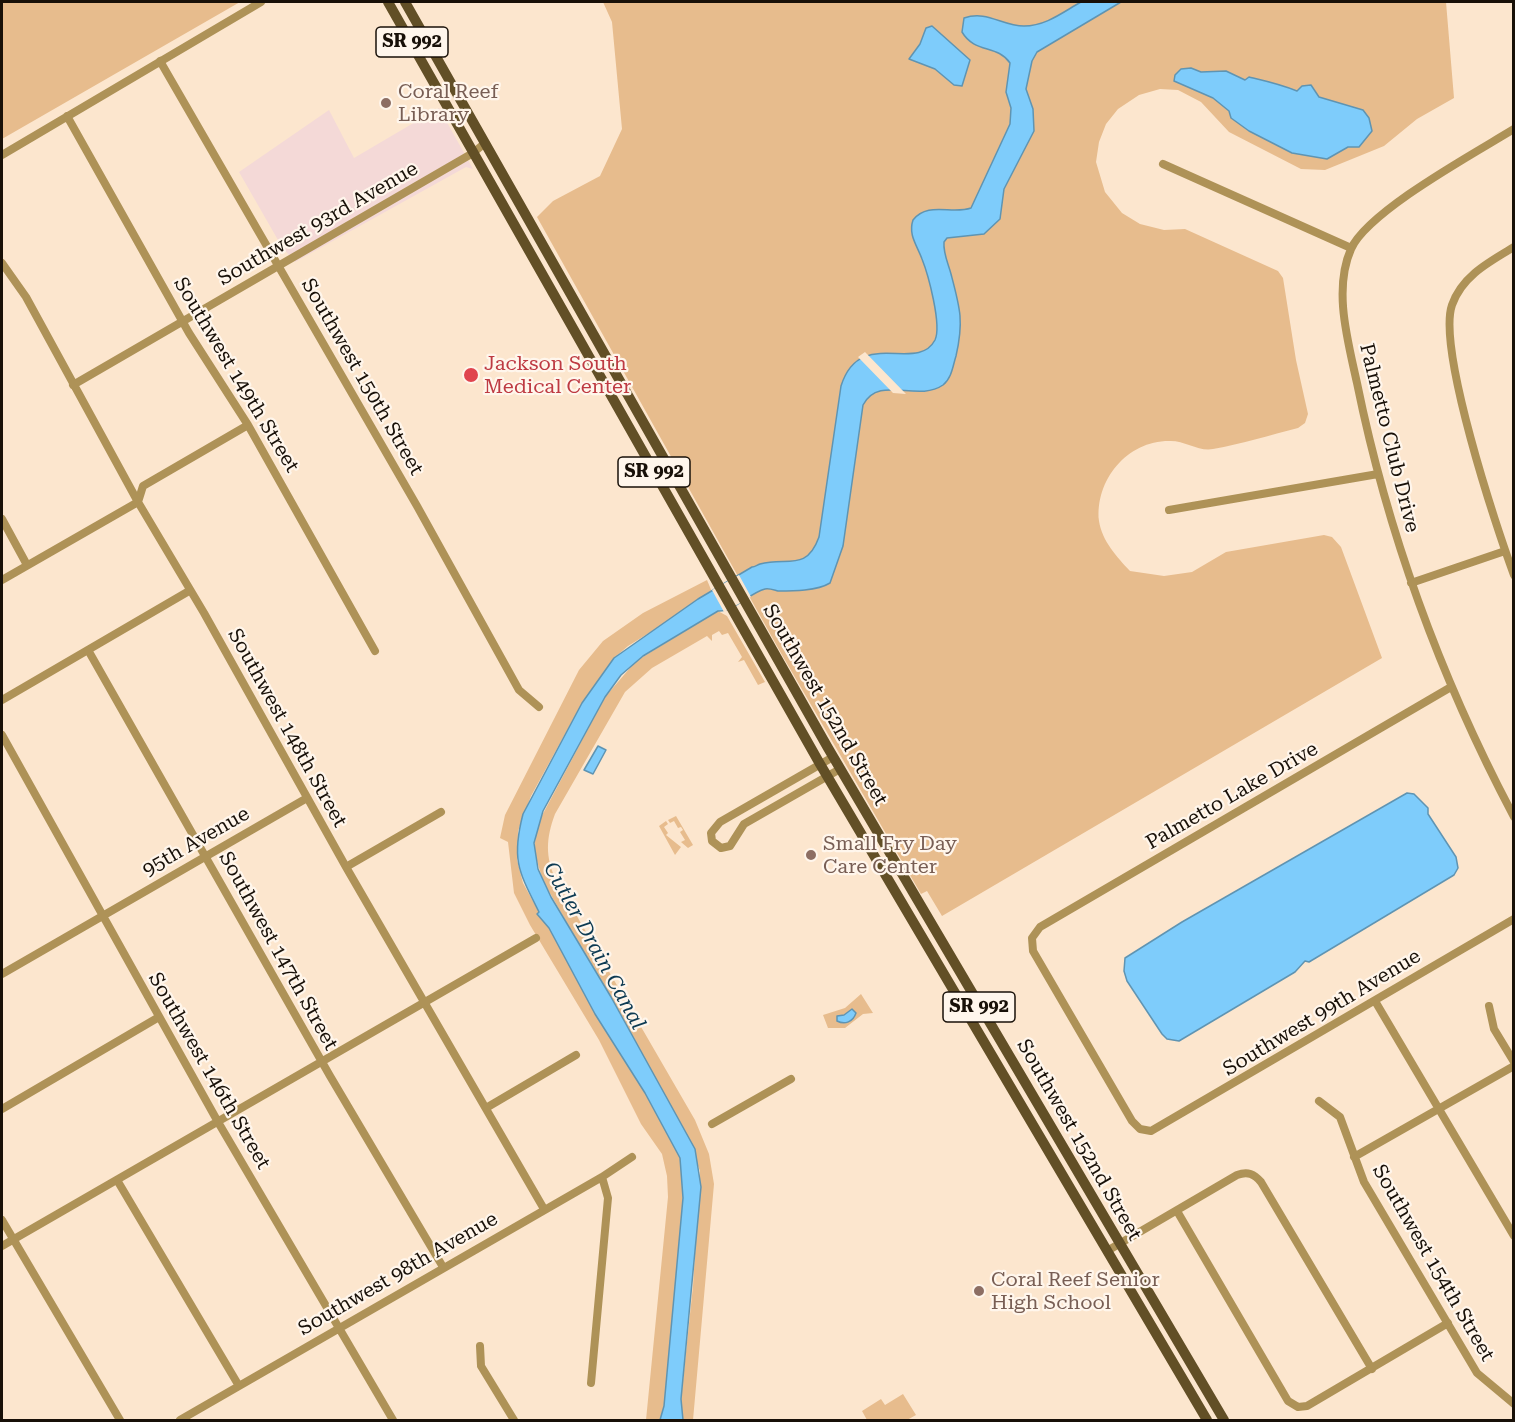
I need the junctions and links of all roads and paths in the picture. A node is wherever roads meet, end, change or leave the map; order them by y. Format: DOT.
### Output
graph roads {
  1 [pos="261,2"];
  2 [pos="388,2"];
  3 [pos="405,2"];
  4 [pos="407,34"];
  5 [pos="424,35"];
  6 [pos="160,61"];
  7 [pos="67,116"];
  8 [pos="1514,129"];
  9 [pos="485,143"];
  10 [pos="473,153"];
  11 [pos="2,155"];
  12 [pos="1163,164"];
  13 [pos="1514,247"];
  14 [pos="1351,248"];
  15 [pos="2,263"];
  16 [pos="279,266"];
  17 [pos="183,321"];
  18 [pos="73,385"];
  19 [pos="248,425"];
  20 [pos="1378,474"];
  21 [pos="138,502"];
  22 [pos="1169,510"];
  23 [pos="2,519"];
  24 [pos="1504,551"];
  25 [pos="27,565"];
  26 [pos="1514,575"];
  27 [pos="2,580"];
  28 [pos="1411,583"];
  29 [pos="189,591"];
  30 [pos="88,650"];
  31 [pos="375,651"];
  32 [pos="1451,687"];
  33 [pos="2,700"];
  34 [pos="539,707"];
  35 [pos="2,735"];
  36 [pos="833,757"];
  37 [pos="819,765"];
  38 [pos="840,769"];
  39 [pos="826,777"];
  40 [pos="307,798"];
  41 [pos="441,812"];
  42 [pos="1514,817"];
  43 [pos="206,856"];
  44 [pos="346,867"];
  45 [pos="102,916"];
  46 [pos="1514,920"];
  47 [pos="536,938"];
  48 [pos="2,974"];
  49 [pos="1375,1001"];
  50 [pos="423,1003"];
  51 [pos="1489,1006"];
  52 [pos="159,1017"];
  53 [pos="576,1055"];
  54 [pos="322,1062"];
  55 [pos="1514,1064"];
  56 [pos="791,1078"];
  57 [pos="1319,1101"];
  58 [pos="486,1108"];
  59 [pos="2,1109"];
  60 [pos="1439,1110"];
  61 [pos="218,1122"];
  62 [pos="712,1124"];
  63 [pos="1146,1131"];
  64 [pos="632,1157"];
  65 [pos="1354,1157"];
  66 [pos="602,1177"];
  67 [pos="117,1180"];
  68 [pos="544,1209"];
  69 [pos="1177,1211"];
  70 [pos="2,1220"];
  71 [pos="1514,1236"];
  72 [pos="13,1240"];
  73 [pos="1119,1244"];
  74 [pos="2,1246"];
  75 [pos="1107,1251"];
  76 [pos="442,1268"];
  77 [pos="1448,1323"];
  78 [pos="339,1327"];
  79 [pos="480,1346"];
  80 [pos="1372,1369"];
  81 [pos="591,1383"];
  82 [pos="239,1386"];
  83 [pos="1514,1404"];
  84 [pos="120,1420"];
  85 [pos="180,1420"];
  86 [pos="393,1420"];
  87 [pos="514,1420"];
  88 [pos="1207,1420"];
  89 [pos="1224,1420"];
  1 -- 6 [label="street"];
  2 -- 4 [label="main road, Southwest 152nd Street / SR 992"];
  3 -- 5 [label="main road, Southwest 152nd Street / SR 992"];
  4 -- 5 [label="main road"];
  4 -- 10 [label="main road, Southwest 152nd Street / SR 992"];
  5 -- 9 [label="main road, Southwest 152nd Street / SR 992"];
  6 -- 7 [label="street"];
  6 -- 16 [label="street, Southwest 150th Street"];
  7 -- 11 [label="street"];
  7 -- 17 [label="street, Southwest 149th Street"];
  8 -- 14 [label="street, Palmetto Club Drive"];
  9 -- 10 [label="street, Southwest 93rd Avenue"];
  9 -- 36 [label="main road, Southwest 152nd Street / SR 992"];
  10 -- 16 [label="street, Southwest 93rd Avenue"];
  10 -- 37 [label="main road, Southwest 152nd Street / SR 992"];
  12 -- 14 [label="street"];
  13 -- 24 [label="street"];
  14 -- 20 [label="street, Palmetto Club Drive"];
  15 -- 18 [label="street, Southwest 148th Street"];
  16 -- 17 [label="street, Southwest 93rd Avenue"];
  16 -- 34 [label="street, Southwest 150th Street"];
  17 -- 18 [label="street, Southwest 93rd Avenue"];
  17 -- 19 [label="street, Southwest 149th Street"];
  18 -- 21 [label="street, Southwest 148th Street"];
  19 -- 21 [label="street"];
  19 -- 31 [label="street, Southwest 149th Street"];
  20 -- 22 [label="street"];
  20 -- 28 [label="street, Palmetto Club Drive"];
  21 -- 25 [label="street"];
  21 -- 29 [label="street, Southwest 148th Street"];
  23 -- 25 [label="street"];
  24 -- 26 [label="street"];
  24 -- 28 [label="street"];
  25 -- 27 [label="street"];
  28 -- 32 [label="street, Palmetto Club Drive"];
  29 -- 30 [label="street"];
  29 -- 40 [label="street, Southwest 148th Street"];
  30 -- 33 [label="street"];
  30 -- 43 [label="street, Southwest 147th Street"];
  32 -- 42 [label="street, Palmetto Club Drive"];
  32 -- 63 [label="street, Palmetto Lake Drive"];
  35 -- 45 [label="street, Southwest 146th Street"];
  36 -- 37 [label="street"];
  36 -- 38 [label="main road, Southwest 152nd Street / SR 992"];
  37 -- 39 [label="main road, Southwest 152nd Street / SR 992"];
  37 -- 39 [label="street"];
  38 -- 39 [label="street"];
  38 -- 73 [label="main road, Southwest 152nd Street / SR 992"];
  39 -- 75 [label="main road, Southwest 152nd Street / SR 992"];
  40 -- 43 [label="street, 95th Avenue"];
  40 -- 44 [label="street, Southwest 148th Street"];
  41 -- 44 [label="street"];
  43 -- 45 [label="street, 95th Avenue"];
  43 -- 54 [label="street, Southwest 147th Street"];
  44 -- 50 [label="street, Southwest 148th Street"];
  45 -- 48 [label="street, 95th Avenue"];
  45 -- 52 [label="street, Southwest 146th Street"];
  46 -- 49 [label="street, Southwest 99th Avenue"];
  47 -- 50 [label="street"];
  49 -- 60 [label="street"];
  49 -- 63 [label="street, Southwest 99th Avenue"];
  50 -- 54 [label="street"];
  50 -- 58 [label="street, Southwest 148th Street"];
  51 -- 55 [label="street"];
  52 -- 59 [label="street"];
  52 -- 61 [label="street, Southwest 146th Street"];
  53 -- 58 [label="street"];
  54 -- 61 [label="street"];
  54 -- 76 [label="street, Southwest 147th Street"];
  55 -- 60 [label="street"];
  56 -- 62 [label="street"];
  57 -- 65 [label="street, Southwest 154th Street"];
  58 -- 68 [label="street, Southwest 148th Street"];
  60 -- 65 [label="street"];
  60 -- 71 [label="street"];
  61 -- 67 [label="street"];
  61 -- 78 [label="street, Southwest 146th Street"];
  64 -- 66 [label="street, Southwest 98th Avenue"];
  65 -- 77 [label="street, Southwest 154th Street"];
  66 -- 68 [label="street, Southwest 98th Avenue"];
  66 -- 81 [label="street"];
  67 -- 72 [label="street"];
  67 -- 82 [label="street"];
  68 -- 76 [label="street, Southwest 98th Avenue"];
  69 -- 73 [label="street"];
  69 -- 80 [label="street"];
  69 -- 80 [label="street"];
  70 -- 72 [label="street"];
  72 -- 74 [label="street"];
  72 -- 84 [label="street"];
  73 -- 75 [label="street"];
  73 -- 89 [label="main road, Southwest 152nd Street / SR 992"];
  75 -- 88 [label="main road, Southwest 152nd Street / SR 992"];
  76 -- 78 [label="street, Southwest 98th Avenue"];
  77 -- 80 [label="street"];
  77 -- 83 [label="street, Southwest 154th Street"];
  78 -- 82 [label="street, Southwest 98th Avenue"];
  78 -- 86 [label="street, Southwest 146th Street"];
  79 -- 87 [label="street"];
  82 -- 85 [label="street, Southwest 98th Avenue"];
}
